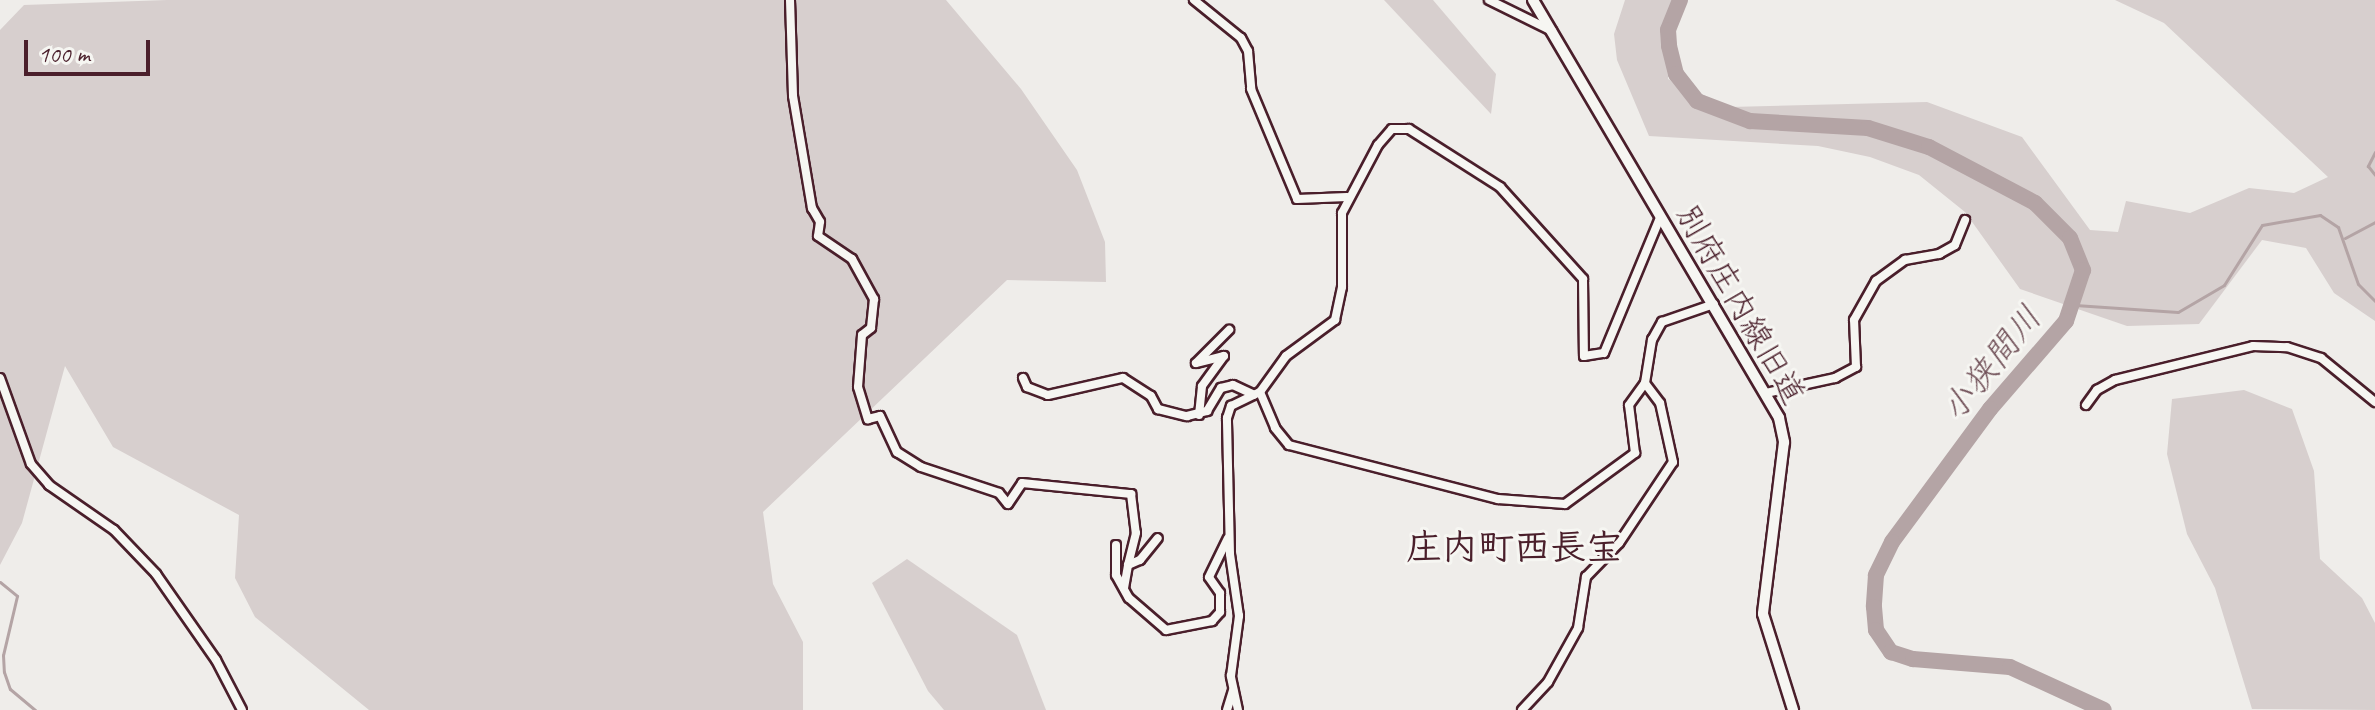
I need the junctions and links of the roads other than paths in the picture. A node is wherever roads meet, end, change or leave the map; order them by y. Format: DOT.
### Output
graph roads {
  1 [pos="790,0"];
  2 [pos="1194,0"];
  3 [pos="1489,0"];
  4 [pos="1533,0"];
  5 [pos="1552,31"];
  6 [pos="1347,197"];
  7 [pos="1660,218"];
  8 [pos="1965,220"];
  9 [pos="1714,304"];
  10 [pos="1229,330"];
  11 [pos="0,378"];
  12 [pos="1023,378"];
  13 [pos="1645,383"];
  14 [pos="1257,393"];
  15 [pos="1766,393"];
  16 [pos="2375,402"];
  17 [pos="2086,405"];
  18 [pos="1199,415"];
  19 [pos="1232,530"];
  20 [pos="1158,538"];
  21 [pos="1116,545"];
  22 [pos="1128,565"];
  23 [pos="1124,589"];
  24 [pos="1233,689"];
  25 [pos="242,710"];
  26 [pos="1227,710"];
  27 [pos="1238,710"];
  28 [pos="1522,710"];
  29 [pos="1793,710"];
  1 -- 22 [label="street"];
  2 -- 6 [label="street"];
  3 -- 5 [label="street"];
  4 -- 5 [label="street, 別府庄内線旧道"];
  5 -- 7 [label="street, 別府庄内線旧道"];
  6 -- 7 [label="street"];
  6 -- 14 [label="street"];
  7 -- 9 [label="street, 別府庄内線旧道"];
  8 -- 15 [label="street"];
  9 -- 13 [label="street"];
  9 -- 15 [label="street, 別府庄内線旧道"];
  10 -- 18 [label="street"];
  11 -- 25 [label="street"];
  12 -- 18 [label="street"];
  13 -- 14 [label="street"];
  13 -- 28 [label="street"];
  14 -- 18 [label="street"];
  14 -- 19 [label="street"];
  15 -- 29 [label="street, 別府庄内線旧道"];
  16 -- 17 [label="street"];
  19 -- 23 [label="street"];
  19 -- 24 [label="street"];
  20 -- 22 [label="street"];
  21 -- 23 [label="street"];
  22 -- 23 [label="street"];
  24 -- 26 [label="street"];
  24 -- 27 [label="street"];
}
